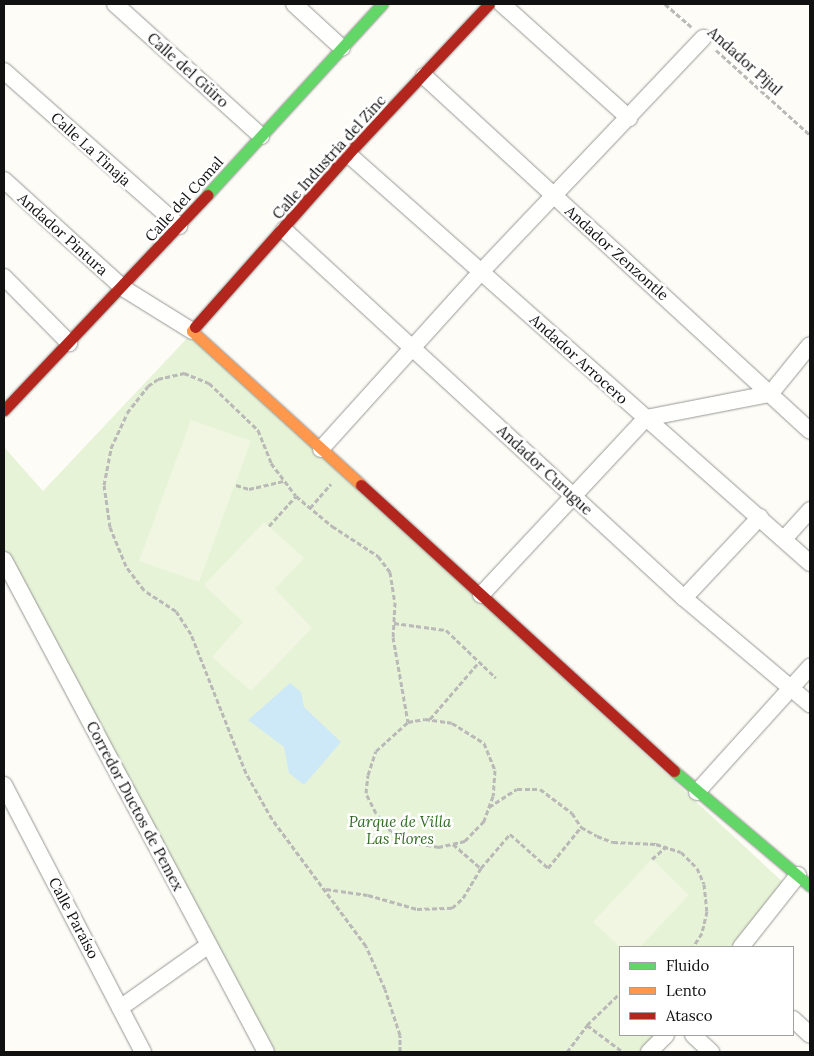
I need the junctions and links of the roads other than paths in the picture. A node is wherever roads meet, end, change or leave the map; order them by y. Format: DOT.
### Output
graph roads {
  1 [pos="115,4"];
  2 [pos="294,4"];
  3 [pos="382,4"];
  4 [pos="489,4"];
  5 [pos="502,4"];
  6 [pos="703,38"];
  7 [pos="342,48"];
  8 [pos="4,71"];
  9 [pos="424,76"];
  10 [pos="629,118"];
  11 [pos="261,136"];
  12 [pos="348,154"];
  13 [pos="4,180"];
  14 [pos="556,197"];
  15 [pos="179,226"];
  16 [pos="284,230"];
  17 [pos="481,272"];
  18 [pos="4,277"];
  19 [pos="123,288"];
  20 [pos="192,331"];
  21 [pos="69,343"];
  22 [pos="810,345"];
  23 [pos="412,348"];
  24 [pos="770,394"];
  25 [pos="4,410"];
  26 [pos="646,418"];
  27 [pos="810,431"];
  28 [pos="321,449"];
  29 [pos="574,497"];
  30 [pos="810,510"];
  31 [pos="760,517"];
  32 [pos="784,539"];
  33 [pos="4,560"];
  34 [pos="810,563"];
  35 [pos="481,595"];
  36 [pos="684,598"];
  37 [pos="810,666"];
  38 [pos="791,688"];
  39 [pos="810,704"];
  40 [pos="4,785"];
  41 [pos="697,792"];
  42 [pos="798,875"];
  43 [pos="810,886"];
  44 [pos="209,945"];
  45 [pos="742,946"];
  46 [pos="120,1008"];
  47 [pos="794,1020"];
  48 [pos="810,1035"];
  49 [pos="665,1036"];
  50 [pos="694,1036"];
  51 [pos="144,1052"];
  52 [pos="266,1052"];
  53 [pos="649,1052"];
  54 [pos="711,1052"];
  1 -- 11 [label="street, Calle del Güiro"];
  2 -- 7 [label="street"];
  3 -- 7 [label="street, Calle del Comal"];
  4 -- 9 [label="street, Calle Industria del Zinc"];
  5 -- 10 [label="street"];
  6 -- 10 [label="street"];
  7 -- 11 [label="street, Calle del Comal"];
  8 -- 15 [label="street, Calle La Tinaja"];
  9 -- 12 [label="street, Calle Industria del Zinc"];
  9 -- 14 [label="street, Andador Zenzontle"];
  10 -- 14 [label="street"];
  11 -- 15 [label="street, Calle del Comal"];
  12 -- 16 [label="street, Calle Industria del Zinc"];
  12 -- 17 [label="street, Andador Arrocero"];
  13 -- 19 [label="street, Andador Pintura"];
  14 -- 17 [label="street"];
  14 -- 24 [label="street, Andador Zenzontle"];
  15 -- 19 [label="street, Calle del Comal"];
  16 -- 20 [label="street, Calle Industria del Zinc"];
  16 -- 23 [label="street, Andador Curugue"];
  17 -- 23 [label="street"];
  17 -- 26 [label="street, Andador Arrocero"];
  18 -- 21 [label="street"];
  19 -- 20 [label="street, Andador Pintura"];
  19 -- 21 [label="street, Calle del Comal"];
  20 -- 28 [label="street"];
  21 -- 25 [label="street, Calle del Comal"];
  22 -- 24 [label="street"];
  23 -- 28 [label="street"];
  23 -- 29 [label="street, Andador Curugue"];
  24 -- 26 [label="street"];
  24 -- 27 [label="street, Andador Zenzontle"];
  26 -- 29 [label="street"];
  26 -- 31 [label="street, Andador Arrocero"];
  28 -- 35 [label="street"];
  29 -- 35 [label="street"];
  29 -- 36 [label="street, Andador Curugue"];
  30 -- 32 [label="street"];
  31 -- 32 [label="street, Andador Arrocero"];
  31 -- 36 [label="street"];
  32 -- 34 [label="street, Andador Arrocero"];
  33 -- 44 [label="street, Corredor Ductos de Pemex"];
  35 -- 41 [label="street"];
  36 -- 38 [label="street, Andador Curugue"];
  37 -- 38 [label="street"];
  38 -- 39 [label="street, Andador Curugue"];
  38 -- 41 [label="street"];
  40 -- 46 [label="street, Calle Paraíso"];
  41 -- 42 [label="street"];
  42 -- 43 [label="street"];
  42 -- 45 [label="street"];
  44 -- 46 [label="street"];
  44 -- 52 [label="street, Corredor Ductos de Pemex"];
  46 -- 51 [label="street, Calle Paraíso"];
  47 -- 48 [label="street"];
  49 -- 53 [label="street"];
  50 -- 54 [label="street"];
}
